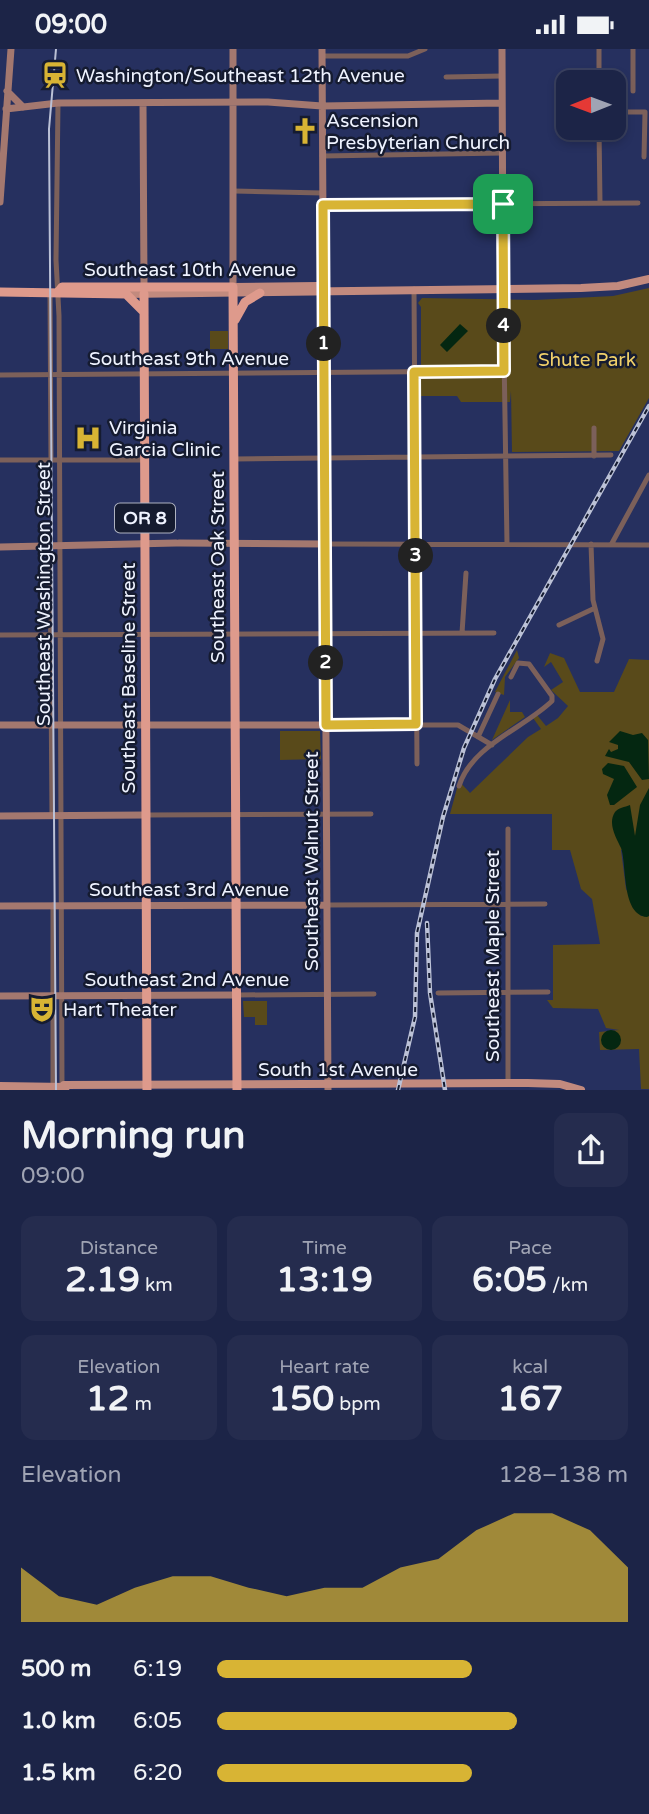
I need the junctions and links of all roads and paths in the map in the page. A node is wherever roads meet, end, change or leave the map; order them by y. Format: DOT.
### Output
graph roads {
  1 [pos="11,49"];
  2 [pos="233,49"];
  3 [pos="425,49"];
  4 [pos="502,49"];
  5 [pos="599,49"];
  6 [pos="633,49"];
  7 [pos="417,52"];
  8 [pos="322,53"];
  9 [pos="599,70"];
  10 [pos="502,76"];
  11 [pos="446,77"];
  12 [pos="7,91"];
  13 [pos="633,91"];
  14 [pos="234,102"];
  15 [pos="58,103"];
  16 [pos="143,103"];
  17 [pos="502,103"];
  18 [pos="322,106"];
  19 [pos="23,107"];
  20 [pos="3,109"];
  21 [pos="626,112"];
  22 [pos="600,140"];
  23 [pos="503,153"];
  24 [pos="322,156"];
  25 [pos="644,157"];
  26 [pos="234,191"];
  27 [pos="323,193"];
  28 [pos="0,202"];
  29 [pos="600,203"];
  30 [pos="638,203"];
  31 [pos="503,204"];
  32 [pos="323,205"];
  33 [pos="649,279"];
  34 [pos="414,289"];
  35 [pos="503,289"];
  36 [pos="144,290"];
  37 [pos="233,290"];
  38 [pos="323,290"];
  39 [pos="0,292"];
  40 [pos="54,292"];
  41 [pos="260,293"];
  42 [pos="126,294"];
  43 [pos="144,311"];
  44 [pos="234,322"];
  45 [pos="504,371"];
  46 [pos="414,372"];
  47 [pos="234,373"];
  48 [pos="324,373"];
  49 [pos="144,374"];
  50 [pos="0,375"];
  51 [pos="55,375"];
  52 [pos="594,428"];
  53 [pos="611,455"];
  54 [pos="594,456"];
  55 [pos="505,457"];
  56 [pos="324,458"];
  57 [pos="415,458"];
  58 [pos="234,459"];
  59 [pos="0,460"];
  60 [pos="51,460"];
  61 [pos="59,460"];
  62 [pos="145,460"];
  63 [pos="649,475"];
  64 [pos="234,544"];
  65 [pos="325,544"];
  66 [pos="416,544"];
  67 [pos="507,544"];
  68 [pos="591,544"];
  69 [pos="145,545"];
  70 [pos="611,545"];
  71 [pos="649,545"];
  72 [pos="55,546"];
  73 [pos="0,547"];
  74 [pos="466,573"];
  75 [pos="595,608"];
  76 [pos="559,625"];
  77 [pos="416,633"];
  78 [pos="462,633"];
  79 [pos="494,633"];
  80 [pos="326,634"];
  81 [pos="0,635"];
  82 [pos="55,635"];
  83 [pos="146,635"];
  84 [pos="235,635"];
  85 [pos="597,661"];
  86 [pos="511,677"];
  87 [pos="498,694"];
  88 [pos="56,724"];
  89 [pos="146,724"];
  90 [pos="236,724"];
  91 [pos="416,724"];
  92 [pos="0,725"];
  93 [pos="326,725"];
  94 [pos="478,737"];
  95 [pos="492,745"];
  96 [pos="417,764"];
  97 [pos="459,786"];
  98 [pos="236,814"];
  99 [pos="327,814"];
  100 [pos="371,814"];
  101 [pos="0,815"];
  102 [pos="56,815"];
  103 [pos="146,815"];
  104 [pos="508,829"];
  105 [pos="508,904"];
  106 [pos="545,904"];
  107 [pos="0,905"];
  108 [pos="56,905"];
  109 [pos="147,905"];
  110 [pos="236,905"];
  111 [pos="327,905"];
  112 [pos="548,992"];
  113 [pos="438,993"];
  114 [pos="508,993"];
  115 [pos="328,994"];
  116 [pos="374,994"];
  117 [pos="57,995"];
  118 [pos="147,995"];
  119 [pos="237,995"];
  120 [pos="0,996"];
  121 [pos="508,1083"];
  122 [pos="0,1086"];
  123 [pos="59,1087"];
  124 [pos="147,1087"];
  125 [pos="237,1087"];
  126 [pos="328,1087"];
  127 [pos="560,1087"];
  128 [pos="581,1090"];
  1 -- 12 [label="street"];
  2 -- 14 [label="street, Southeast Oak Street"];
  3 -- 7 [label="street"];
  4 -- 10 [label="street"];
  5 -- 9 [label="street"];
  6 -- 13 [label="street"];
  7 -- 8 [label="street"];
  8 -- 18 [label="street, Southeast Walnut Street"];
  10 -- 11 [label="street"];
  10 -- 17 [label="street"];
  12 -- 19 [label="street"];
  12 -- 20 [label="street"];
  14 -- 16 [label="street"];
  14 -- 18 [label="street"];
  14 -- 26 [label="street, Southeast Oak Street"];
  15 -- 16 [label="street"];
  15 -- 19 [label="street"];
  15 -- 40 [label="street, Southeast Washington Street"];
  16 -- 36 [label="street, Southeast Baseline Street"];
  17 -- 18 [label="street"];
  17 -- 23 [label="street"];
  18 -- 24 [label="street, Southeast Walnut Street"];
  19 -- 20 [label="street"];
  20 -- 28 [label="street"];
  21 -- 25 [label="street"];
  22 -- 29 [label="street"];
  23 -- 24 [label="street"];
  23 -- 31 [label="street"];
  24 -- 27 [label="street, Southeast Walnut Street"];
  26 -- 27 [label="street"];
  26 -- 37 [label="street, Southeast Oak Street"];
  27 -- 32 [label="street, Southeast Walnut Street"];
  29 -- 30 [label="street"];
  29 -- 31 [label="street"];
  31 -- 32 [label="street"];
  31 -- 35 [label="street"];
  32 -- 38 [label="street, Southeast Walnut Street"];
  33 -- 35 [label="main road, Southeast 10th Avenue"];
  34 -- 35 [label="main road, Southeast 10th Avenue"];
  34 -- 38 [label="main road, Southeast 10th Avenue"];
  34 -- 46 [label="street"];
  35 -- 45 [label="street"];
  36 -- 37 [label="highway, Southeast 10th Avenue"];
  36 -- 40 [label="highway, Southeast 10th Avenue"];
  36 -- 42 [label="main road, Southeast 10th Avenue"];
  36 -- 43 [label="highway, Southeast Baseline Street / OR 8"];
  37 -- 38 [label="main road, Southeast 10th Avenue"];
  37 -- 41 [label="main road, Southeast 10th Avenue"];
  37 -- 44 [label="highway, Southeast Oak Street"];
  38 -- 41 [label="main road, Southeast 10th Avenue"];
  38 -- 48 [label="street, Southeast Walnut Street"];
  39 -- 40 [label="highway, Southeast 10th Avenue"];
  40 -- 42 [label="highway, Southeast 10th Avenue"];
  40 -- 51 [label="street, Southeast Washington Street"];
  41 -- 44 [label="highway"];
  42 -- 43 [label="highway"];
  43 -- 49 [label="highway, Southeast Baseline Street / OR 8"];
  44 -- 47 [label="highway, Southeast Oak Street"];
  45 -- 46 [label="street, Southeast 9th Avenue"];
  45 -- 55 [label="street"];
  46 -- 48 [label="street, Southeast 9th Avenue"];
  46 -- 57 [label="street"];
  47 -- 48 [label="street, Southeast 9th Avenue"];
  47 -- 49 [label="street, Southeast 9th Avenue"];
  47 -- 58 [label="highway, Southeast Oak Street"];
  48 -- 56 [label="street, Southeast Walnut Street"];
  49 -- 51 [label="street, Southeast 9th Avenue"];
  49 -- 62 [label="highway, Southeast Baseline Street / OR 8"];
  50 -- 51 [label="street, Southeast 9th Avenue"];
  51 -- 60 [label="street, Southeast Washington Street"];
  51 -- 61 [label="street, Southeast Washington Street"];
  52 -- 54 [label="street"];
  53 -- 54 [label="street"];
  54 -- 55 [label="street"];
  55 -- 57 [label="street"];
  55 -- 67 [label="street"];
  56 -- 57 [label="street"];
  56 -- 58 [label="street"];
  56 -- 65 [label="street, Southeast Walnut Street"];
  57 -- 66 [label="street"];
  58 -- 64 [label="highway, Southeast Oak Street"];
  59 -- 60 [label="street"];
  60 -- 61 [label="street"];
  61 -- 62 [label="street"];
  61 -- 72 [label="street, Southeast Washington Street"];
  62 -- 69 [label="highway, Southeast Baseline Street / OR 8"];
  63 -- 70 [label="street"];
  64 -- 65 [label="street"];
  64 -- 69 [label="street"];
  64 -- 84 [label="highway, Southeast Oak Street"];
  65 -- 66 [label="street"];
  65 -- 80 [label="street, Southeast Walnut Street"];
  66 -- 67 [label="street"];
  66 -- 77 [label="street"];
  67 -- 68 [label="street"];
  68 -- 70 [label="street"];
  68 -- 75 [label="street"];
  69 -- 72 [label="street"];
  69 -- 83 [label="highway, Southeast Baseline Street / OR 8"];
  70 -- 71 [label="street"];
  72 -- 73 [label="street"];
  72 -- 82 [label="street, Southeast Washington Street"];
  74 -- 78 [label="street"];
  75 -- 76 [label="street"];
  75 -- 85 [label="street"];
  77 -- 78 [label="street"];
  77 -- 80 [label="street"];
  77 -- 91 [label="street"];
  78 -- 79 [label="street"];
  80 -- 84 [label="street"];
  80 -- 93 [label="street, Southeast Walnut Street"];
  81 -- 82 [label="street"];
  82 -- 83 [label="street"];
  82 -- 88 [label="street, Southeast Washington Street"];
  83 -- 84 [label="street"];
  83 -- 89 [label="highway, Southeast Baseline Street / OR 8"];
  84 -- 90 [label="highway, Southeast Oak Street"];
  86 -- 95 [label="street"];
  87 -- 94 [label="street"];
  88 -- 89 [label="street"];
  88 -- 92 [label="street"];
  88 -- 102 [label="street, Southeast Washington Street"];
  89 -- 90 [label="street"];
  89 -- 103 [label="highway, Southeast Baseline Street / OR 8"];
  90 -- 93 [label="street"];
  90 -- 98 [label="highway, Southeast Oak Street"];
  91 -- 93 [label="street"];
  91 -- 94 [label="street"];
  91 -- 96 [label="street"];
  93 -- 99 [label="street, Southeast Walnut Street"];
  94 -- 95 [label="street"];
  95 -- 97 [label="street"];
  98 -- 99 [label="street"];
  98 -- 103 [label="street"];
  98 -- 110 [label="highway, Southeast Oak Street"];
  99 -- 100 [label="street"];
  99 -- 111 [label="street, Southeast Walnut Street"];
  101 -- 102 [label="street"];
  102 -- 103 [label="street"];
  102 -- 108 [label="street, Southeast Washington Street"];
  103 -- 109 [label="highway, Southeast Baseline Street / OR 8"];
  104 -- 105 [label="street, Southeast Maple Street"];
  105 -- 106 [label="street, Southeast 3rd Avenue"];
  105 -- 111 [label="street, Southeast 3rd Avenue"];
  105 -- 114 [label="street, Southeast Maple Street"];
  107 -- 108 [label="street, Southeast 3rd Avenue"];
  108 -- 109 [label="street, Southeast 3rd Avenue"];
  108 -- 117 [label="street, Southeast Washington Street"];
  109 -- 110 [label="street, Southeast 3rd Avenue"];
  109 -- 118 [label="highway, Southeast Baseline Street / OR 8"];
  110 -- 111 [label="street, Southeast 3rd Avenue"];
  110 -- 119 [label="highway, Southeast Oak Street"];
  111 -- 115 [label="street, Southeast Walnut Street"];
  112 -- 114 [label="street"];
  113 -- 114 [label="street"];
  114 -- 121 [label="street, Southeast Maple Street"];
  115 -- 116 [label="street, Southeast 2nd Avenue"];
  115 -- 119 [label="street, Southeast 2nd Avenue"];
  115 -- 126 [label="street, Southeast Walnut Street"];
  117 -- 118 [label="street, Southeast 2nd Avenue"];
  117 -- 120 [label="street, Southeast 2nd Avenue"];
  117 -- 123 [label="street, Southeast Washington Street"];
  118 -- 119 [label="street, Southeast 2nd Avenue"];
  118 -- 124 [label="highway, Southeast Baseline Street / OR 8"];
  119 -- 125 [label="highway, Southeast Oak Street"];
  121 -- 126 [label="main road, South 1st Avenue"];
  121 -- 127 [label="main road, South 1st Avenue"];
  122 -- 123 [label="main road, South 1st Avenue"];
  123 -- 124 [label="main road, South 1st Avenue"];
  124 -- 125 [label="main road, South 1st Avenue"];
  125 -- 126 [label="main road, South 1st Avenue"];
  127 -- 128 [label="main road, South 1st Avenue"];
}
